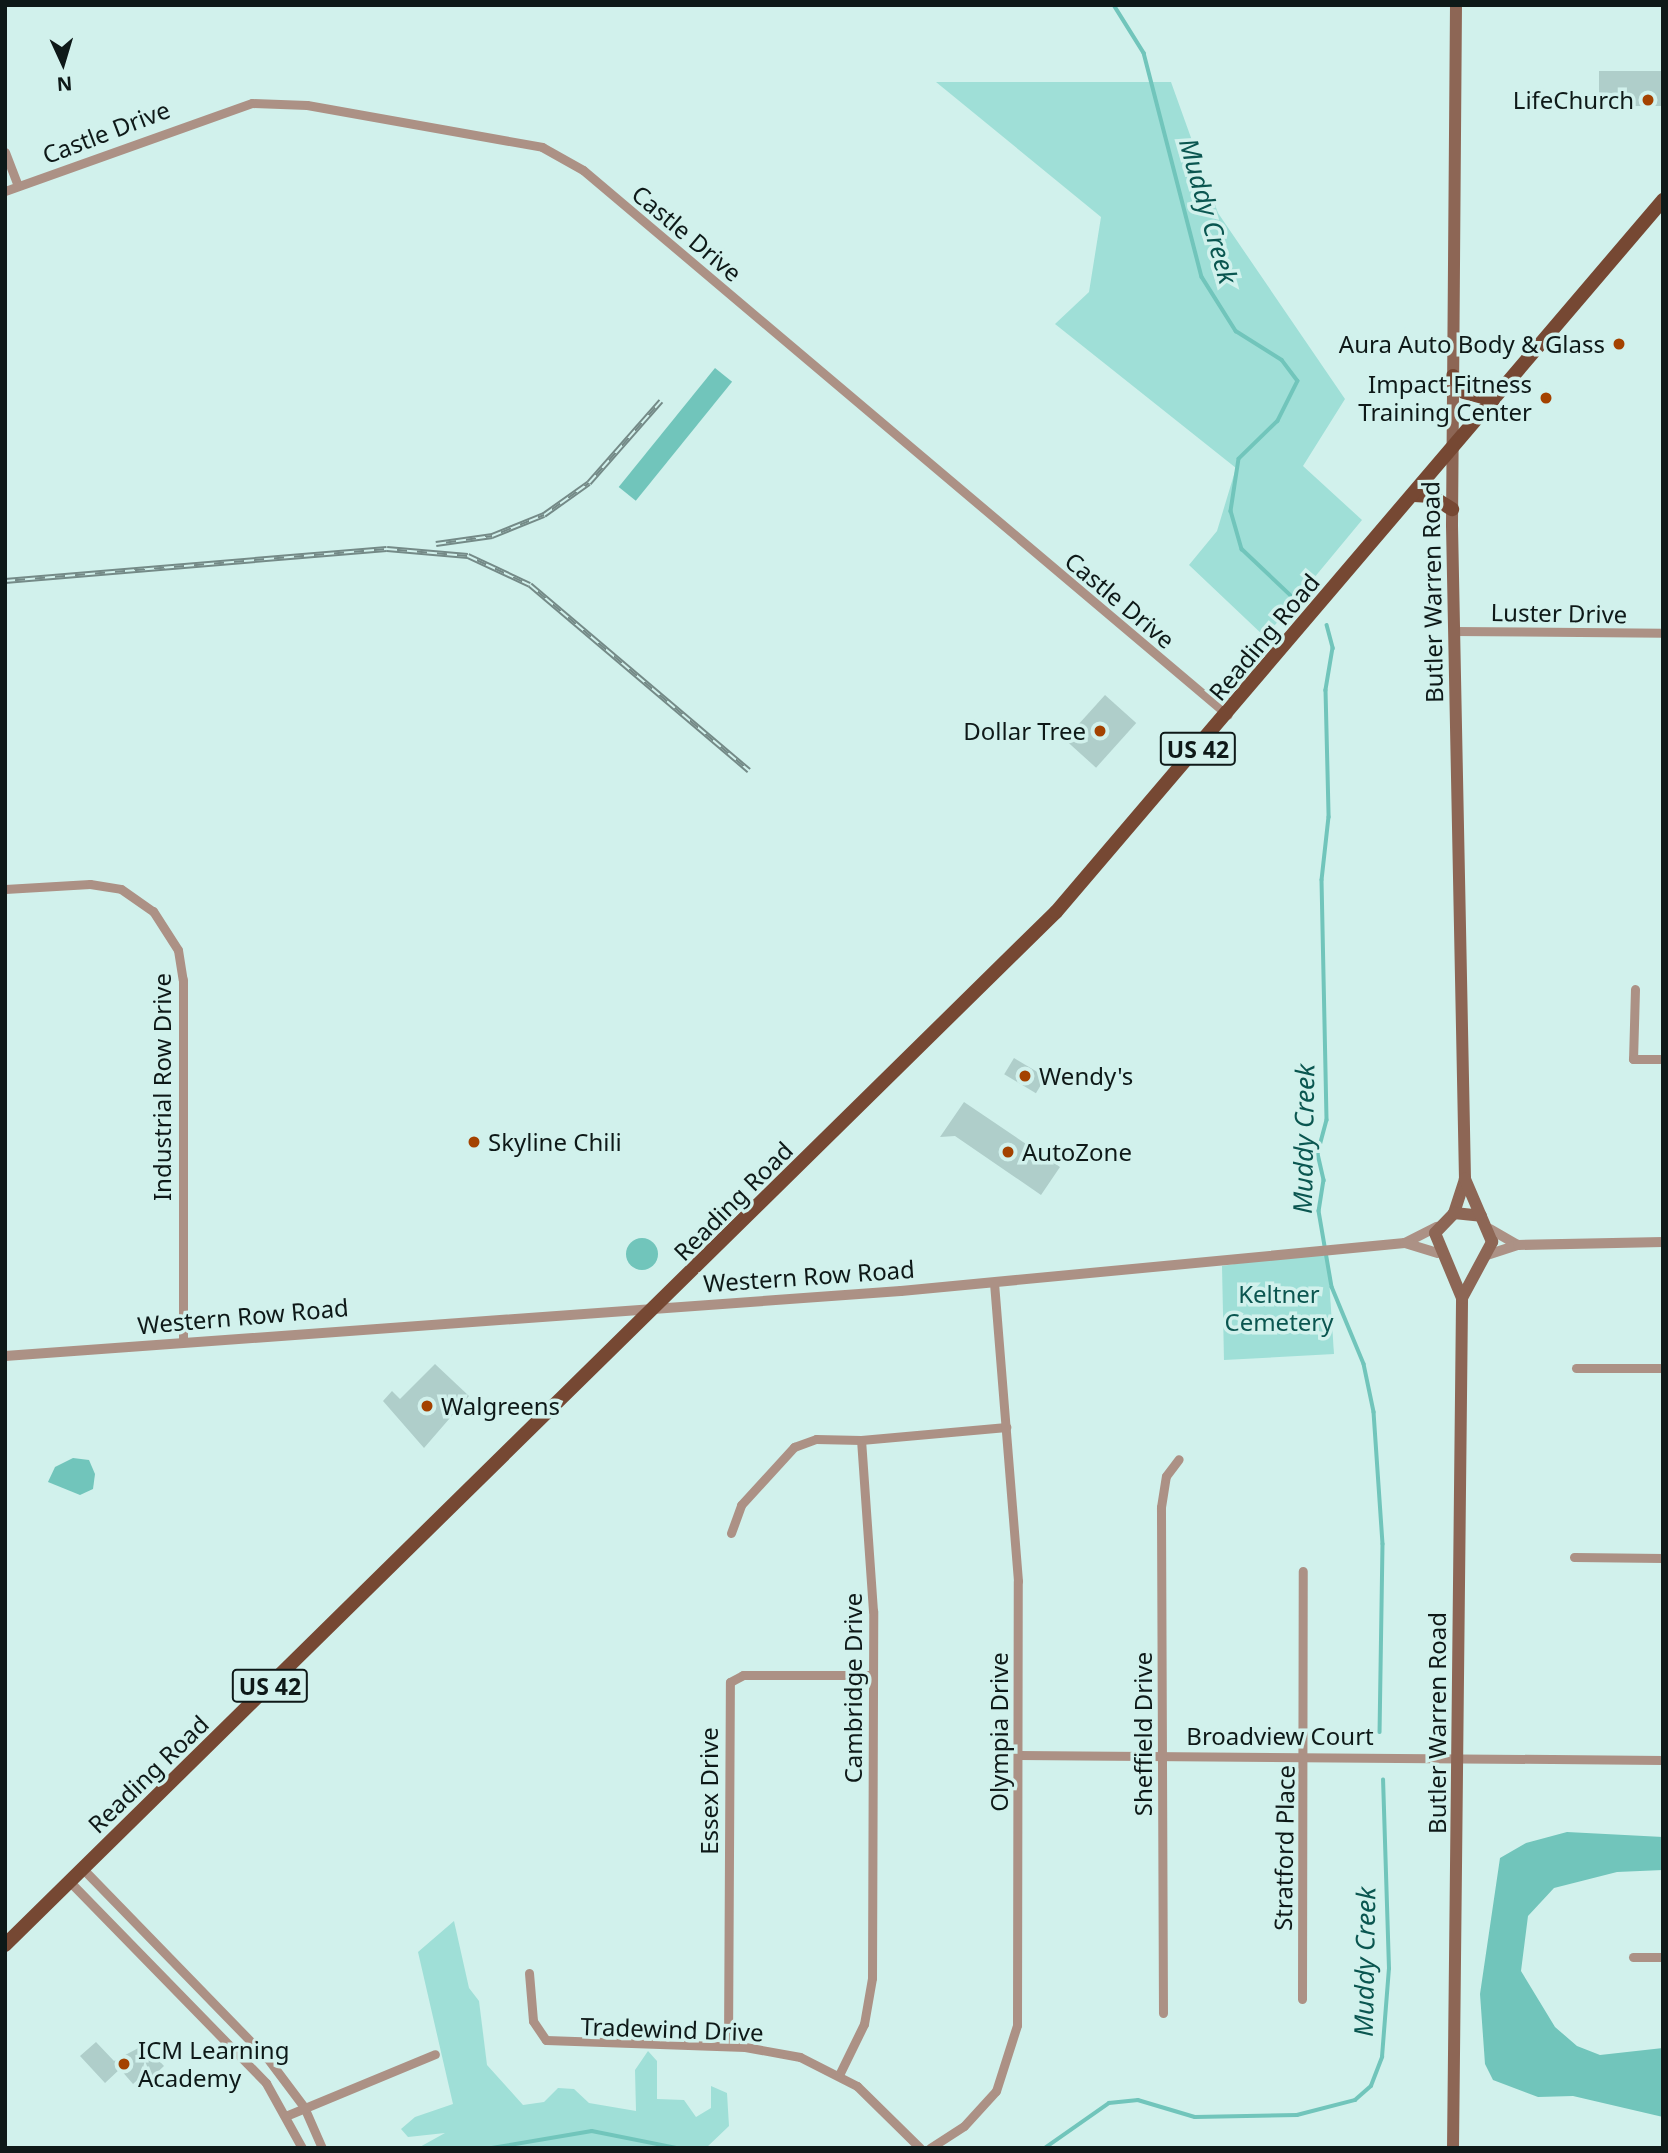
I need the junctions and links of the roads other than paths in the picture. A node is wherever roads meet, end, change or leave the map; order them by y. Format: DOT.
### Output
graph roads {
  1 [pos="1455,5"];
  2 [pos="5,152"];
  3 [pos="18,186"];
  4 [pos="5,191"];
  5 [pos="1663,200"];
  6 [pos="1453,376"];
  7 [pos="1493,400"];
  8 [pos="1452,451"];
  9 [pos="1414,495"];
  10 [pos="1452,509"];
  11 [pos="1454,631"];
  12 [pos="1663,633"];
  13 [pos="1228,715"];
  14 [pos="5,889"];
  15 [pos="1635,989"];
  16 [pos="1663,1059"];
  17 [pos="1465,1179"];
  18 [pos="1454,1213"];
  19 [pos="1481,1216"];
  20 [pos="1437,1227"];
  21 [pos="1490,1229"];
  22 [pos="1663,1242"];
  23 [pos="1405,1243"];
  24 [pos="1518,1245"];
  25 [pos="1442,1257"];
  26 [pos="1482,1260"];
  27 [pos="994,1283"];
  28 [pos="1462,1298"];
  29 [pos="656,1308"];
  30 [pos="183,1341"];
  31 [pos="5,1356"];
  32 [pos="1576,1367"];
  33 [pos="1663,1368"];
  34 [pos="1006,1427"];
  35 [pos="861,1440"];
  36 [pos="1179,1459"];
  37 [pos="731,1533"];
  38 [pos="1574,1557"];
  39 [pos="1663,1558"];
  40 [pos="1303,1571"];
  41 [pos="873,1675"];
  42 [pos="1018,1755"];
  43 [pos="1305,1755"];
  44 [pos="1458,1755"];
  45 [pos="1162,1756"];
  46 [pos="1663,1760"];
  47 [pos="83,1869"];
  48 [pos="69,1882"];
  49 [pos="5,1945"];
  50 [pos="1633,1957"];
  51 [pos="1663,1957"];
  52 [pos="529,1973"];
  53 [pos="1302,1999"];
  54 [pos="1163,2013"];
  55 [pos="728,2046"];
  56 [pos="435,2054"];
  57 [pos="839,2075"];
  58 [pos="304,2107"];
  59 [pos="288,2115"];
  60 [pos="302,2148"];
  61 [pos="322,2148"];
  62 [pos="920,2148"];
  63 [pos="930,2148"];
  64 [pos="1453,2148"];
  1 -- 6 [label="main road, Butler Warren Road"];
  2 -- 3 [label="street"];
  3 -- 4 [label="street, Castle Drive"];
  3 -- 13 [label="street, Castle Drive"];
  5 -- 7 [label="main road, US 42"];
  6 -- 7 [label="main road"];
  6 -- 8 [label="main road, Butler Warren Road"];
  7 -- 8 [label="main road, US 42"];
  8 -- 9 [label="main road, Reading Road / US 42"];
  8 -- 10 [label="main road, Butler Warren Road"];
  9 -- 10 [label="main road"];
  9 -- 13 [label="main road, Reading Road / US 42"];
  10 -- 11 [label="main road, Butler Warren Road"];
  11 -- 12 [label="street, Luster Drive"];
  11 -- 17 [label="main road, Butler Warren Road"];
  13 -- 29 [label="main road, Reading Road / US 42"];
  14 -- 30 [label="street, Industrial Row Drive"];
  15 -- 16 [label="street"];
  17 -- 18 [label="main road, Butler Warren Road"];
  17 -- 19 [label="main road, Butler Warren Road"];
  18 -- 19 [label="main road"];
  18 -- 20 [label="main road"];
  19 -- 21 [label="main road, Butler Warren Road"];
  20 -- 23 [label="street, Western Row Road"];
  20 -- 25 [label="main road, Butler Warren Road"];
  21 -- 24 [label="street"];
  21 -- 26 [label="main road, Butler Warren Road"];
  22 -- 24 [label="street"];
  23 -- 25 [label="street, Western Row Road"];
  23 -- 27 [label="street, Western Row Road"];
  24 -- 26 [label="street"];
  25 -- 26 [label="main road"];
  25 -- 28 [label="main road, Butler Warren Road"];
  26 -- 28 [label="main road, Butler Warren Road"];
  27 -- 29 [label="street, Western Row Road"];
  27 -- 34 [label="street, Olympia Drive"];
  28 -- 44 [label="main road, Butler Warren Road"];
  29 -- 30 [label="street, Western Row Road"];
  29 -- 47 [label="main road, Reading Road / US 42"];
  30 -- 31 [label="street, Western Row Road"];
  32 -- 33 [label="street"];
  34 -- 35 [label="street"];
  34 -- 42 [label="street, Olympia Drive"];
  35 -- 37 [label="street"];
  35 -- 41 [label="street, Cambridge Drive"];
  36 -- 45 [label="street, Sheffield Drive"];
  38 -- 39 [label="street"];
  40 -- 43 [label="street, Stratford Place"];
  41 -- 55 [label="street, Essex Drive"];
  41 -- 57 [label="street, Cambridge Drive"];
  42 -- 45 [label="street, Broadview Court"];
  42 -- 63 [label="street, Olympia Drive"];
  43 -- 44 [label="street, Broadview Court"];
  43 -- 45 [label="street, Broadview Court"];
  43 -- 53 [label="street, Stratford Place"];
  44 -- 46 [label="street, Broadview Court"];
  44 -- 64 [label="main road, Butler Warren Road"];
  45 -- 54 [label="street, Sheffield Drive"];
  47 -- 48 [label="main road, Reading Road / US 42"];
  47 -- 58 [label="street"];
  48 -- 49 [label="main road, Reading Road / US 42"];
  48 -- 59 [label="street"];
  50 -- 51 [label="street"];
  52 -- 55 [label="street, Tradewind Drive"];
  55 -- 57 [label="street, Tradewind Drive"];
  56 -- 58 [label="street"];
  57 -- 62 [label="street, Tradewind Drive"];
  58 -- 59 [label="street"];
  58 -- 61 [label="street"];
  59 -- 60 [label="street"];
}
